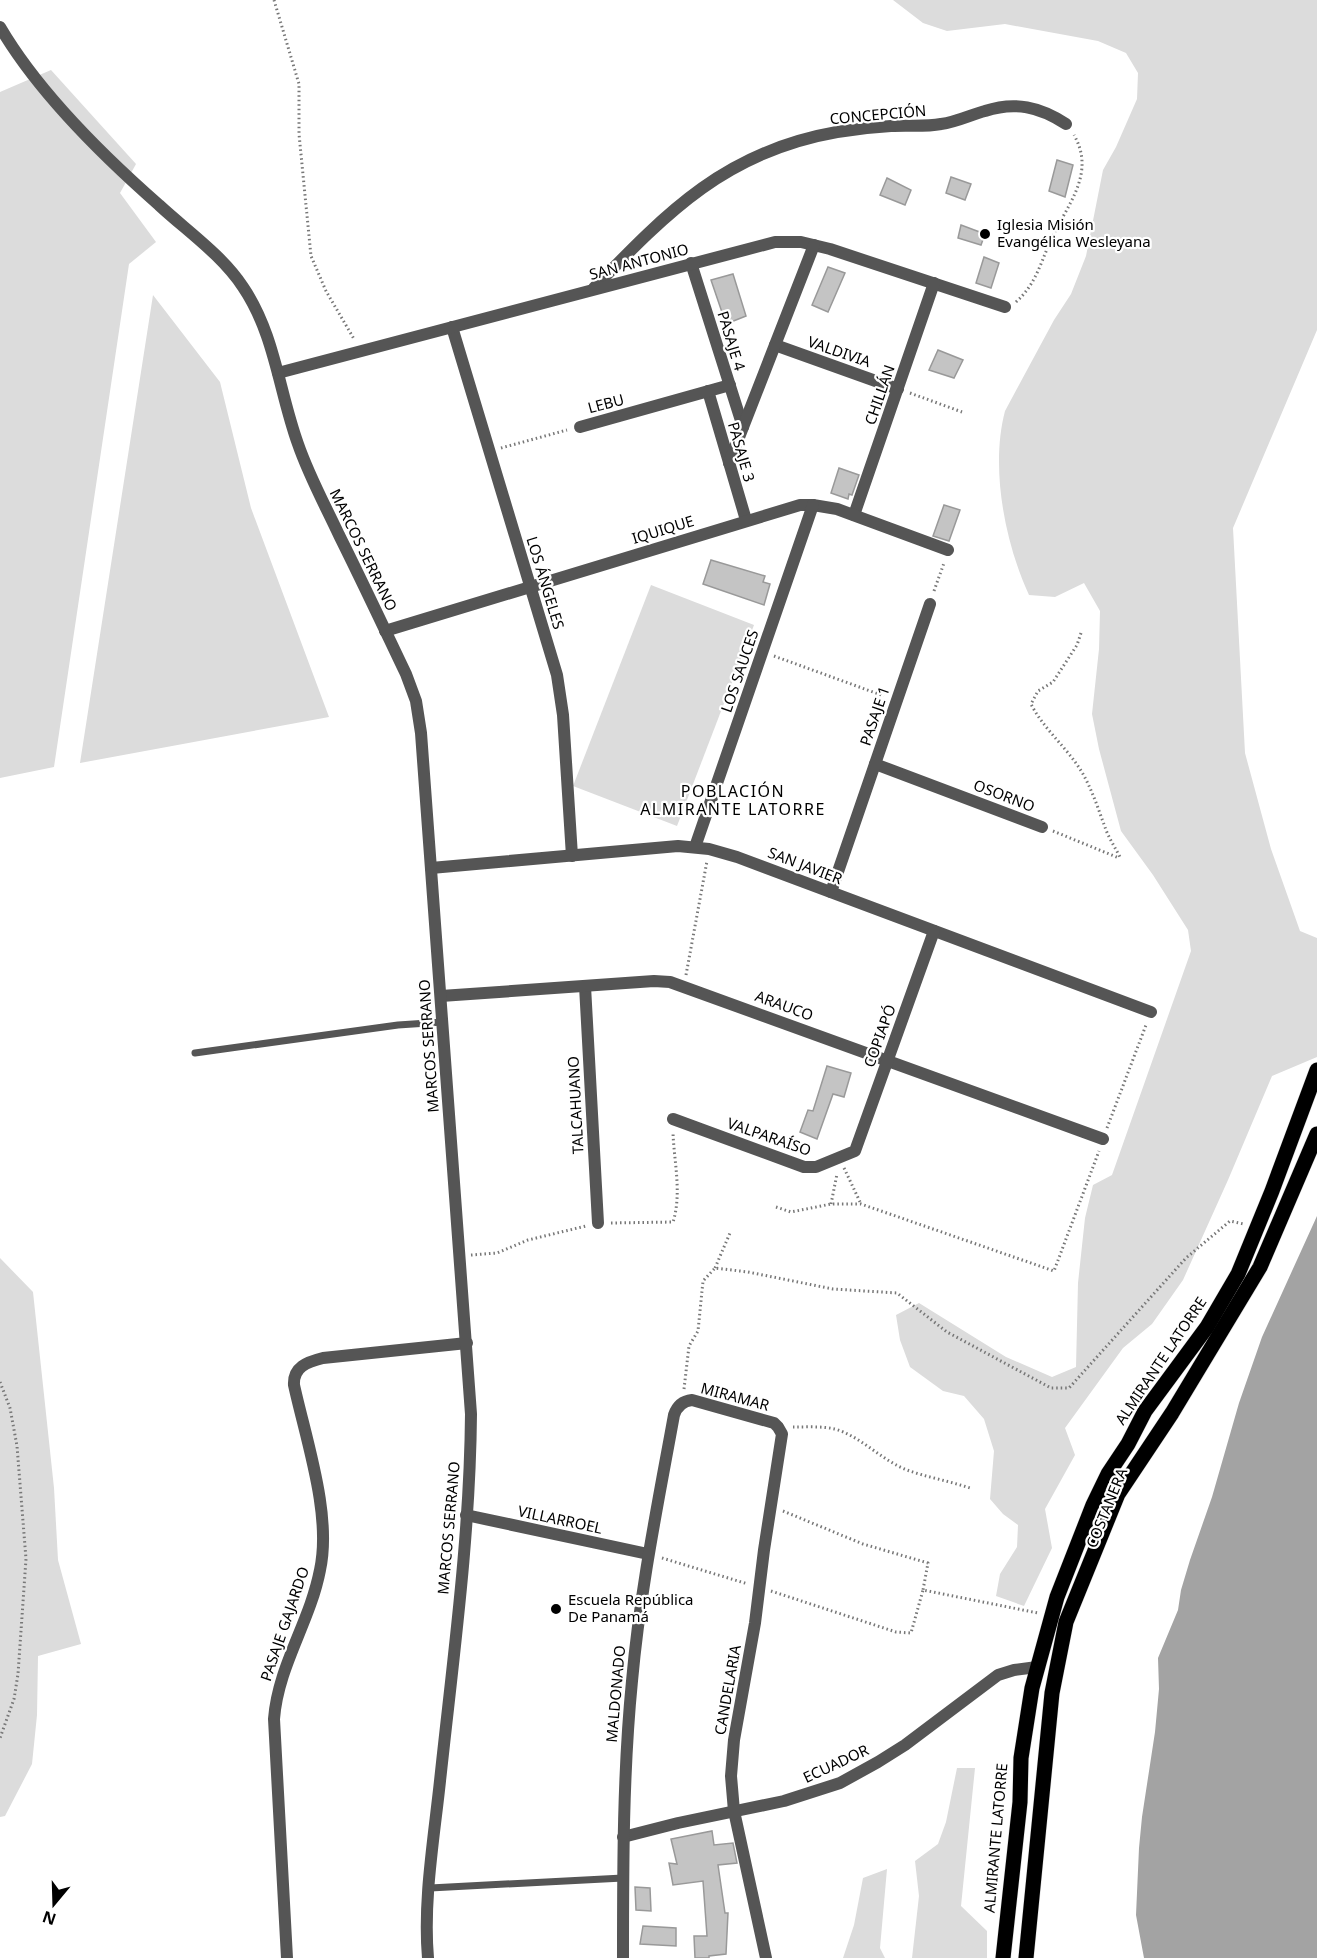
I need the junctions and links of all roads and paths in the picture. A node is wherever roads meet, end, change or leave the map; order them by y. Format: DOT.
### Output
graph roads {
  1 [pos="274,0"];
  2 [pos="0,27"];
  3 [pos="1066,124"];
  4 [pos="814,244"];
  5 [pos="692,263"];
  6 [pos="934,284"];
  7 [pos="593,289"];
  8 [pos="1005,307"];
  9 [pos="452,327"];
  10 [pos="775,345"];
  11 [pos="361,351"];
  12 [pos="278,373"];
  13 [pos="730,385"];
  14 [pos="898,389"];
  15 [pos="708,391"];
  16 [pos="962,412"];
  17 [pos="580,427"];
  18 [pos="742,427"];
  19 [pos="490,451"];
  20 [pos="729,462"];
  21 [pos="813,505"];
  22 [pos="854,516"];
  23 [pos="746,520"];
  24 [pos="948,550"];
  25 [pos="531,586"];
  26 [pos="930,604"];
  27 [pos="385,631"];
  28 [pos="1081,633"];
  29 [pos="763,652"];
  30 [pos="897,701"];
  31 [pos="875,764"];
  32 [pos="1042,827"];
  33 [pos="695,847"];
  34 [pos="709,849"];
  35 [pos="572,856"];
  36 [pos="431,868"];
  37 [pos="831,892"];
  38 [pos="934,931"];
  39 [pos="585,986"];
  40 [pos="684,986"];
  41 [pos="441,996"];
  42 [pos="1151,1012"];
  43 [pos="443,1022"];
  44 [pos="195,1053"];
  45 [pos="887,1060"];
  46 [pos="1317,1070"];
  47 [pos="673,1119"];
  48 [pos="1317,1134"];
  49 [pos="1103,1139"];
  50 [pos="855,1151"];
  51 [pos="840,1158"];
  52 [pos="831,1204"];
  53 [pos="861,1204"];
  54 [pos="776,1207"];
  55 [pos="598,1223"];
  56 [pos="1257,1226"];
  57 [pos="730,1233"];
  58 [pos="715,1268"];
  59 [pos="467,1343"];
  60 [pos="0,1382"];
  61 [pos="682,1403"];
  62 [pos="778,1427"];
  63 [pos="969,1488"];
  64 [pos="770,1506"];
  65 [pos="466,1515"];
  66 [pos="648,1554"];
  67 [pos="759,1587"];
  68 [pos="923,1590"];
  69 [pos="1052,1615"];
  70 [pos="1037,1667"];
  71 [pos="0,1738"];
  72 [pos="734,1811"];
  73 [pos="623,1837"];
  74 [pos="623,1878"];
  75 [pos="430,1888"];
  76 [pos="287,1958"];
  77 [pos="428,1958"];
  78 [pos="622,1958"];
  79 [pos="766,1958"];
  80 [pos="1003,1958"];
  81 [pos="1026,1958"];
  1 -- 11 [label="path"];
  2 -- 12 [label="street, MARCOS SERRANO"];
  3 -- 7 [label="street, CONCEPCIÓN"];
  3 -- 8 [label="path"];
  4 -- 5 [label="street, SAN ANTONIO"];
  4 -- 6 [label="street, SAN ANTONIO"];
  4 -- 10 [label="street"];
  5 -- 7 [label="street, SAN ANTONIO"];
  5 -- 13 [label="street, PASAJE 4"];
  6 -- 8 [label="street, SAN ANTONIO"];
  6 -- 14 [label="street, CHILLÁN"];
  7 -- 9 [label="street, SAN ANTONIO"];
  9 -- 11 [label="street, SAN ANTONIO"];
  9 -- 19 [label="street, LOS ÁNGELES"];
  10 -- 14 [label="street, VALDIVIA"];
  10 -- 18 [label="street"];
  11 -- 12 [label="street, SAN ANTONIO"];
  12 -- 27 [label="street, MARCOS SERRANO"];
  13 -- 15 [label="street, LEBU"];
  13 -- 18 [label="street, PASAJE 4"];
  14 -- 16 [label="path"];
  14 -- 22 [label="street, CHILLÁN"];
  15 -- 17 [label="street, LEBU"];
  15 -- 20 [label="street, PASAJE 3"];
  17 -- 19 [label="path, LEBU"];
  18 -- 20 [label="street"];
  19 -- 25 [label="street, LOS ÁNGELES"];
  20 -- 23 [label="street, PASAJE 3"];
  21 -- 22 [label="street, IQUIQUE"];
  21 -- 23 [label="street, IQUIQUE"];
  21 -- 29 [label="street, LOS SAUCES"];
  22 -- 24 [label="street, IQUIQUE"];
  23 -- 25 [label="street, IQUIQUE"];
  24 -- 26 [label="path"];
  25 -- 27 [label="street, IQUIQUE"];
  25 -- 35 [label="street, LOS ÁNGELES"];
  26 -- 30 [label="street, PASAJE 1"];
  27 -- 36 [label="street, MARCOS SERRANO"];
  28 -- 32 [label="path, OSORNO"];
  29 -- 30 [label="path"];
  29 -- 33 [label="street, LOS SAUCES"];
  30 -- 31 [label="street, PASAJE 1"];
  31 -- 32 [label="street, OSORNO"];
  31 -- 37 [label="street, PASAJE 1"];
  33 -- 34 [label="street, SAN JAVIER"];
  33 -- 35 [label="street, SAN JAVIER"];
  34 -- 37 [label="street, SAN JAVIER"];
  34 -- 40 [label="path"];
  35 -- 36 [label="street, SAN JAVIER"];
  36 -- 41 [label="street, MARCOS SERRANO"];
  37 -- 38 [label="street, SAN JAVIER"];
  38 -- 42 [label="street, SAN JAVIER"];
  38 -- 45 [label="street, COPIAPÓ"];
  39 -- 40 [label="street, ARAUCO"];
  39 -- 41 [label="street, ARAUCO"];
  39 -- 55 [label="street, TALCAHUANO"];
  40 -- 45 [label="street, ARAUCO"];
  41 -- 43 [label="street, MARCOS SERRANO"];
  42 -- 49 [label="path"];
  43 -- 44 [label="lane"];
  43 -- 59 [label="street, MARCOS SERRANO"];
  45 -- 49 [label="street, ARAUCO"];
  45 -- 50 [label="street, COPIAPÓ"];
  46 -- 56 [label="main road, ALMIRANTE LATORRE"];
  47 -- 51 [label="street, VALPARAÍSO"];
  48 -- 81 [label="main road"];
  49 -- 53 [label="path"];
  50 -- 51 [label="street, VALPARAÍSO"];
  51 -- 52 [label="path"];
  51 -- 53 [label="path"];
  52 -- 53 [label="path"];
  52 -- 54 [label="path"];
  56 -- 58 [label="path"];
  56 -- 69 [label="main road, ALMIRANTE LATORRE"];
  57 -- 58 [label="path"];
  58 -- 61 [label="path"];
  59 -- 65 [label="street, MARCOS SERRANO"];
  59 -- 76 [label="street, PASAJE GAJARDO"];
  60 -- 71 [label="path"];
  61 -- 62 [label="street, MIRAMAR"];
  61 -- 66 [label="street, MALDONADO"];
  62 -- 63 [label="path"];
  62 -- 64 [label="street, CANDELARIA"];
  64 -- 67 [label="street, CANDELARIA"];
  64 -- 68 [label="path"];
  65 -- 66 [label="street, VILLARROEL"];
  65 -- 75 [label="street, MARCOS SERRANO"];
  66 -- 67 [label="path"];
  66 -- 73 [label="street, MALDONADO"];
  67 -- 68 [label="path"];
  67 -- 72 [label="street, CANDELARIA"];
  68 -- 69 [label="path"];
  69 -- 70 [label="main road, ALMIRANTE LATORRE"];
  70 -- 72 [label="street, ECUADOR"];
  70 -- 80 [label="main road, ALMIRANTE LATORRE"];
  72 -- 73 [label="street, ECUADOR"];
  72 -- 79 [label="street, CANDELARIA"];
  73 -- 74 [label="street, MALDONADO"];
  74 -- 75 [label="lane"];
  74 -- 78 [label="street, MALDONADO"];
  75 -- 77 [label="street, MARCOS SERRANO"];
}
